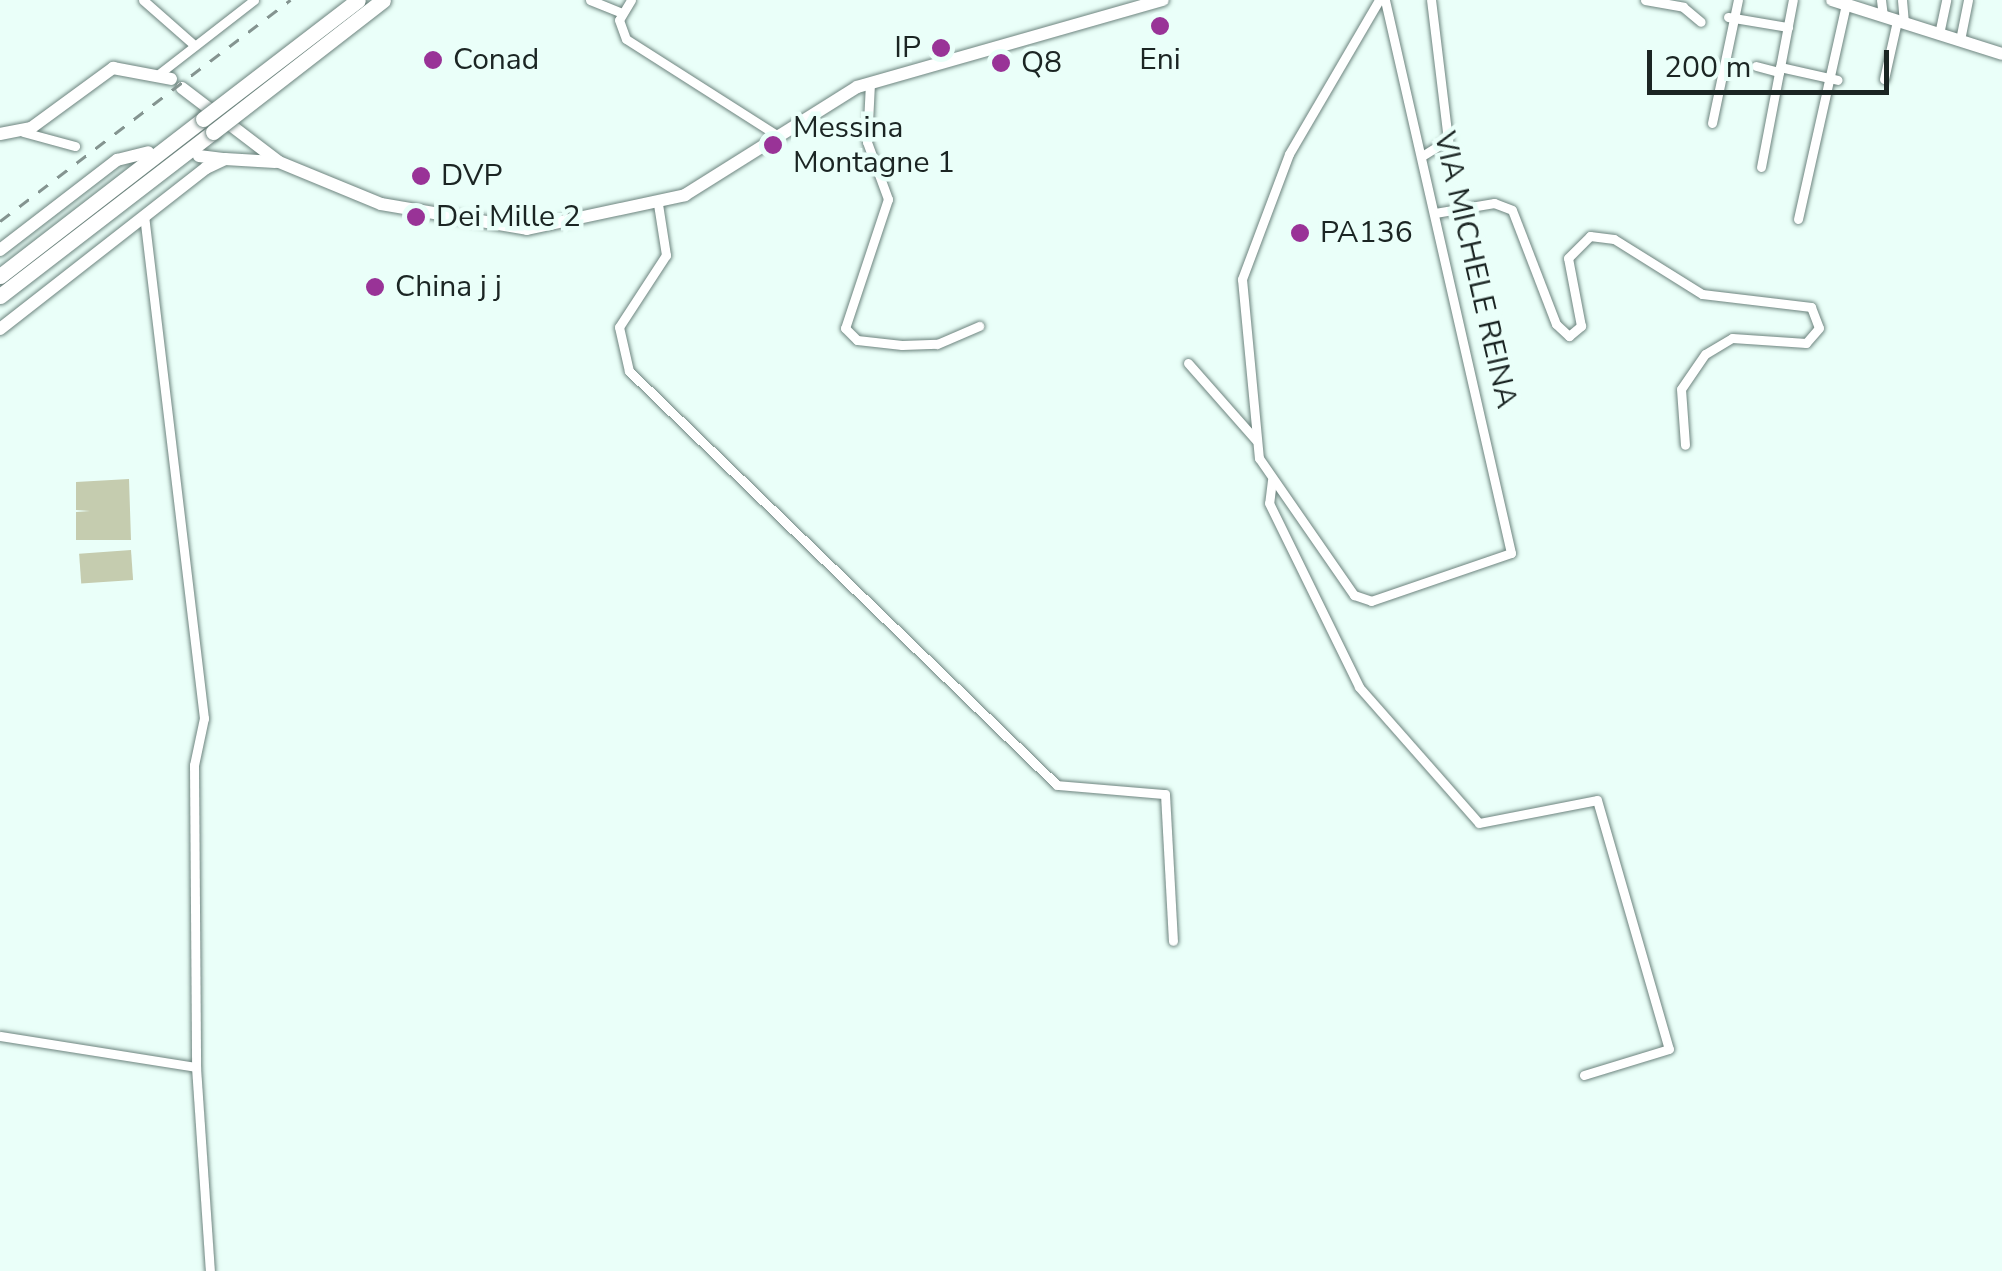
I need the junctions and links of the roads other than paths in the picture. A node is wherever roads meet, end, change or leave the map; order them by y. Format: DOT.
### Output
graph roads {
  1 [pos="143,0"];
  2 [pos="254,0"];
  3 [pos="358,0"];
  4 [pos="384,0"];
  5 [pos="590,0"];
  6 [pos="630,0"];
  7 [pos="1163,0"];
  8 [pos="1382,0"];
  9 [pos="1430,0"];
  10 [pos="1649,0"];
  11 [pos="1738,0"];
  12 [pos="1793,0"];
  13 [pos="1881,0"];
  14 [pos="1902,0"];
  15 [pos="1946,0"];
  16 [pos="1968,0"];
  17 [pos="1843,2"];
  18 [pos="1684,4"];
  19 [pos="622,13"];
  20 [pos="1883,16"];
  21 [pos="1731,18"];
  22 [pos="1701,22"];
  23 [pos="1901,22"];
  24 [pos="1788,28"];
  25 [pos="1939,34"];
  26 [pos="1960,40"];
  27 [pos="194,44"];
  28 [pos="2002,54"];
  29 [pos="1756,66"];
  30 [pos="1779,70"];
  31 [pos="1832,79"];
  32 [pos="1884,79"];
  33 [pos="171,80"];
  34 [pos="870,83"];
  35 [pos="1712,123"];
  36 [pos="208,126"];
  37 [pos="23,132"];
  38 [pos="0,134"];
  39 [pos="778,136"];
  40 [pos="76,146"];
  41 [pos="148,152"];
  42 [pos="200,156"];
  43 [pos="1422,156"];
  44 [pos="225,159"];
  45 [pos="279,162"];
  46 [pos="1760,167"];
  47 [pos="658,204"];
  48 [pos="1435,212"];
  49 [pos="144,215"];
  50 [pos="1798,219"];
  51 [pos="0,250"];
  52 [pos="0,276"];
  53 [pos="0,296"];
  54 [pos="979,326"];
  55 [pos="0,328"];
  56 [pos="1188,363"];
  57 [pos="1256,440"];
  58 [pos="1685,445"];
  59 [pos="1272,480"];
  60 [pos="1173,942"];
  61 [pos="0,1036"];
  62 [pos="196,1067"];
  63 [pos="1584,1075"];
  64 [pos="210,1271"];
  1 -- 27 [label="street"];
  2 -- 27 [label="street"];
  3 -- 36 [label="highway, bridge"];
  4 -- 36 [label="highway, bridge"];
  5 -- 19 [label="street"];
  6 -- 19 [label="street"];
  7 -- 34 [label="street"];
  8 -- 43 [label="street, VIA MICHELE REINA"];
  8 -- 57 [label="street"];
  9 -- 43 [label="street"];
  10 -- 18 [label="street"];
  11 -- 21 [label="street"];
  12 -- 24 [label="street"];
  13 -- 20 [label="street"];
  14 -- 23 [label="street"];
  15 -- 25 [label="street"];
  16 -- 26 [label="street"];
  17 -- 20 [label="street"];
  17 -- 31 [label="street"];
  18 -- 22 [label="street"];
  19 -- 39 [label="street"];
  20 -- 23 [label="street"];
  21 -- 24 [label="street"];
  21 -- 35 [label="street"];
  23 -- 25 [label="street"];
  23 -- 32 [label="street"];
  24 -- 30 [label="street"];
  25 -- 26 [label="street"];
  26 -- 28 [label="street"];
  27 -- 33 [label="street"];
  29 -- 30 [label="street"];
  30 -- 31 [label="street"];
  30 -- 46 [label="street"];
  31 -- 50 [label="street"];
  33 -- 37 [label="street"];
  33 -- 45 [label="street"];
  34 -- 39 [label="street"];
  34 -- 54 [label="street"];
  36 -- 52 [label="highway"];
  36 -- 53 [label="highway"];
  37 -- 38 [label="street"];
  37 -- 40 [label="street"];
  39 -- 47 [label="street"];
  41 -- 51 [label="street"];
  42 -- 44 [label="street"];
  43 -- 48 [label="street, VIA MICHELE REINA"];
  44 -- 45 [label="street"];
  44 -- 49 [label="street"];
  45 -- 47 [label="street"];
  47 -- 60 [label="street"];
  48 -- 58 [label="street"];
  48 -- 59 [label="street, VIA MICHELE REINA"];
  49 -- 55 [label="street"];
  49 -- 62 [label="street"];
  56 -- 57 [label="street"];
  57 -- 59 [label="street"];
  59 -- 63 [label="street"];
  61 -- 62 [label="street"];
  62 -- 64 [label="street"];
}
